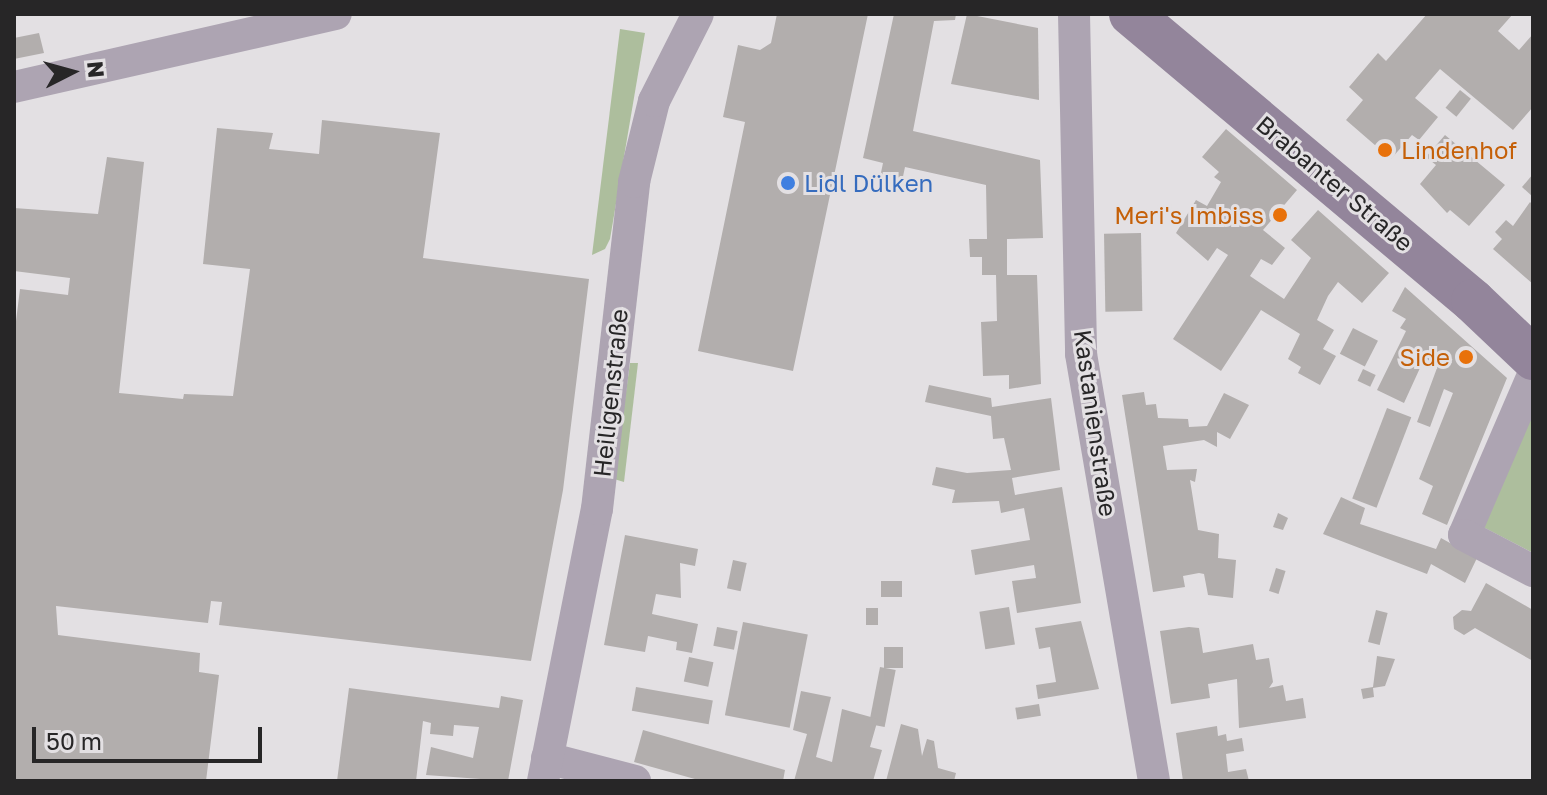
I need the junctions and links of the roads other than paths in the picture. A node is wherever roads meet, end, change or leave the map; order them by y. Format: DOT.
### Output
graph roads {
  1 [pos="336,14"];
  2 [pos="698,14"];
  3 [pos="1074,14"];
  4 [pos="1131,14"];
  5 [pos="14,87"];
  6 [pos="1533,358"];
  7 [pos="1533,375"];
  8 [pos="1533,571"];
  9 [pos="545,769"];
  10 [pos="635,781"];
  11 [pos="1154,781"];
  1 -- 5 [label="street"];
  2 -- 9 [label="street, Heiligenstraße"];
  3 -- 11 [label="street, Kastanienstraße"];
  4 -- 6 [label="main road, Brabanter Straße"];
  7 -- 8 [label="street"];
  9 -- 10 [label="street"];
}
